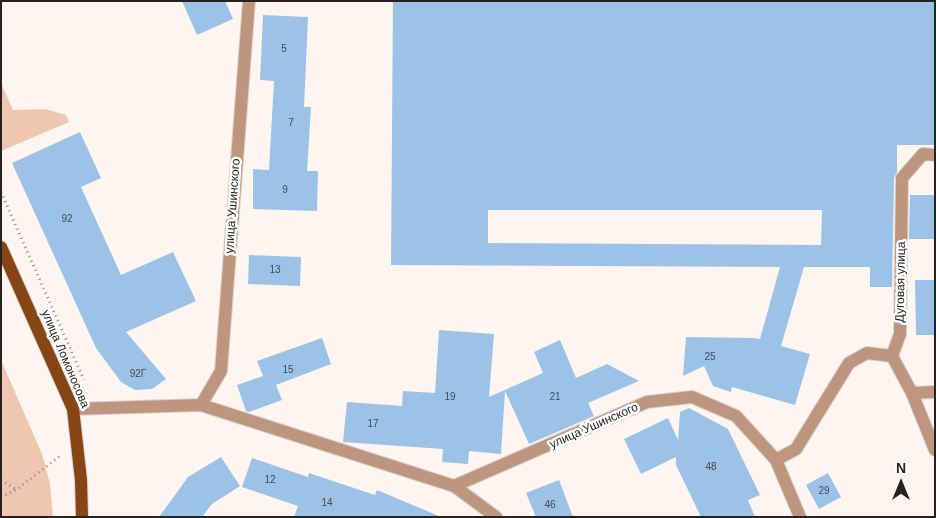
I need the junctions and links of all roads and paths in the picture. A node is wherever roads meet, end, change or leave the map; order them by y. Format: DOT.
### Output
graph roads {
  1 [pos="248,1"];
  2 [pos="935,154"];
  3 [pos="1,192"];
  4 [pos="1,247"];
  5 [pos="892,356"];
  6 [pos="84,380"];
  7 [pos="935,392"];
  8 [pos="912,393"];
  9 [pos="201,405"];
  10 [pos="73,409"];
  11 [pos="78,442"];
  12 [pos="935,450"];
  13 [pos="776,460"];
  14 [pos="1,480"];
  15 [pos="454,486"];
  16 [pos="16,490"];
  17 [pos="1,497"];
  18 [pos="82,517"];
  19 [pos="496,517"];
  20 [pos="800,517"];
  1 -- 9 [label="street, улица Ушинского"];
  2 -- 5 [label="street, Дуговая улица"];
  3 -- 6 [label="path"];
  4 -- 10 [label="main road, улица Ломоносова"];
  5 -- 8 [label="street"];
  5 -- 13 [label="street"];
  7 -- 8 [label="street"];
  8 -- 12 [label="street"];
  9 -- 10 [label="street"];
  9 -- 15 [label="street"];
  10 -- 11 [label="main road, улица Ломоносова"];
  11 -- 16 [label="path"];
  11 -- 18 [label="main road, улица Ломоносова"];
  13 -- 15 [label="street, улица Ушинского"];
  13 -- 20 [label="street, улица Ушинского"];
  14 -- 16 [label="path"];
  15 -- 19 [label="street"];
  16 -- 17 [label="path"];
}
